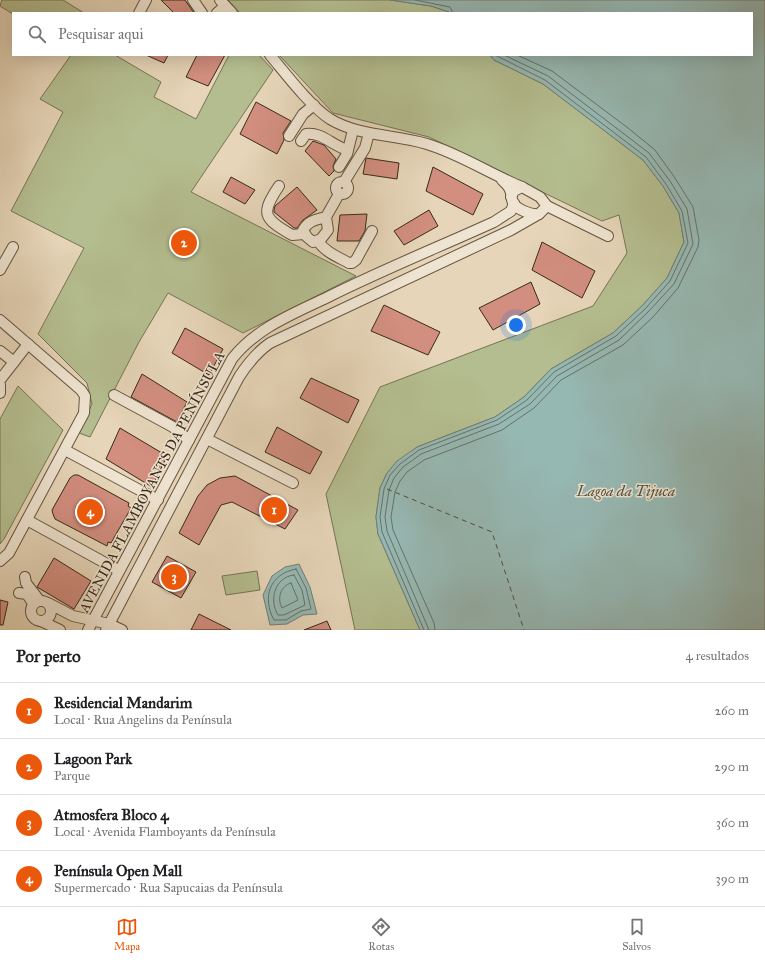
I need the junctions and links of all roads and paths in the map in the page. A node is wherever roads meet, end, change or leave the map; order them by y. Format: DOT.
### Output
graph roads {
  1 [pos="146,0"];
  2 [pos="193,0"];
  3 [pos="140,12"];
  4 [pos="201,12"];
  5 [pos="271,56"];
  6 [pos="314,105"];
  7 [pos="353,130"];
  8 [pos="370,134"];
  9 [pos="289,136"];
  10 [pos="301,141"];
  11 [pos="348,150"];
  12 [pos="339,167"];
  13 [pos="501,178"];
  14 [pos="279,186"];
  15 [pos="522,187"];
  16 [pos="512,200"];
  17 [pos="547,206"];
  18 [pos="539,214"];
  19 [pos="326,217"];
  20 [pos="372,231"];
  21 [pos="304,234"];
  22 [pos="608,236"];
  23 [pos="318,241"];
  24 [pos="13,247"];
  25 [pos="0,270"];
  26 [pos="284,319"];
  27 [pos="0,320"];
  28 [pos="292,333"];
  29 [pos="28,344"];
  30 [pos="0,351"];
  31 [pos="14,362"];
  32 [pos="0,380"];
  33 [pos="0,384"];
  34 [pos="0,393"];
  35 [pos="114,395"];
  36 [pos="191,436"];
  37 [pos="207,439"];
  38 [pos="66,450"];
  39 [pos="293,483"];
  40 [pos="158,500"];
  41 [pos="27,520"];
  42 [pos="0,561"];
  43 [pos="118,570"];
  44 [pos="25,577"];
  45 [pos="19,593"];
  46 [pos="40,602"];
  47 [pos="41,621"];
  48 [pos="90,626"];
  49 [pos="108,627"];
  50 [pos="60,630"];
  51 [pos="122,630"];
  1 -- 3 [label="street"];
  2 -- 4 [label="street"];
  5 -- 6 [label="street"];
  6 -- 7 [label="street"];
  6 -- 9 [label="street"];
  7 -- 8 [label="street"];
  7 -- 11 [label="street"];
  8 -- 13 [label="street"];
  8 -- 19 [label="street"];
  10 -- 11 [label="street"];
  11 -- 12 [label="street"];
  13 -- 15 [label="street"];
  13 -- 16 [label="street"];
  14 -- 21 [label="street"];
  15 -- 16 [label="street, AVENIDA FLAMBOYANTS DA PENÍNSULA"];
  15 -- 17 [label="street"];
  16 -- 18 [label="street"];
  16 -- 26 [label="street, AVENIDA FLAMBOYANTS DA PENÍNSULA"];
  17 -- 18 [label="street, AVENIDA FLAMBOYANTS DA PENÍNSULA"];
  17 -- 22 [label="street"];
  18 -- 28 [label="street, AVENIDA FLAMBOYANTS DA PENÍNSULA"];
  19 -- 21 [label="street"];
  19 -- 23 [label="street"];
  20 -- 23 [label="street"];
  21 -- 23 [label="street"];
  24 -- 25 [label="street"];
  26 -- 28 [label="street"];
  26 -- 36 [label="street, AVENIDA FLAMBOYANTS DA PENÍNSULA"];
  27 -- 29 [label="street"];
  28 -- 37 [label="street, AVENIDA FLAMBOYANTS DA PENÍNSULA"];
  29 -- 31 [label="street"];
  29 -- 38 [label="street"];
  30 -- 31 [label="street"];
  31 -- 32 [label="street"];
  33 -- 34 [label="street"];
  35 -- 36 [label="street"];
  36 -- 40 [label="street, AVENIDA FLAMBOYANTS DA PENÍNSULA"];
  37 -- 39 [label="street"];
  37 -- 49 [label="street, AVENIDA FLAMBOYANTS DA PENÍNSULA"];
  38 -- 40 [label="street"];
  38 -- 41 [label="street"];
  40 -- 43 [label="street, AVENIDA FLAMBOYANTS DA PENÍNSULA"];
  41 -- 42 [label="street"];
  41 -- 43 [label="street"];
  43 -- 48 [label="street, AVENIDA FLAMBOYANTS DA PENÍNSULA"];
  44 -- 46 [label="street"];
  45 -- 46 [label="street"];
  46 -- 47 [label="street"];
  46 -- 47 [label="street"];
  46 -- 48 [label="street"];
  47 -- 50 [label="street"];
  48 -- 49 [label="street"];
  49 -- 51 [label="street"];
}
